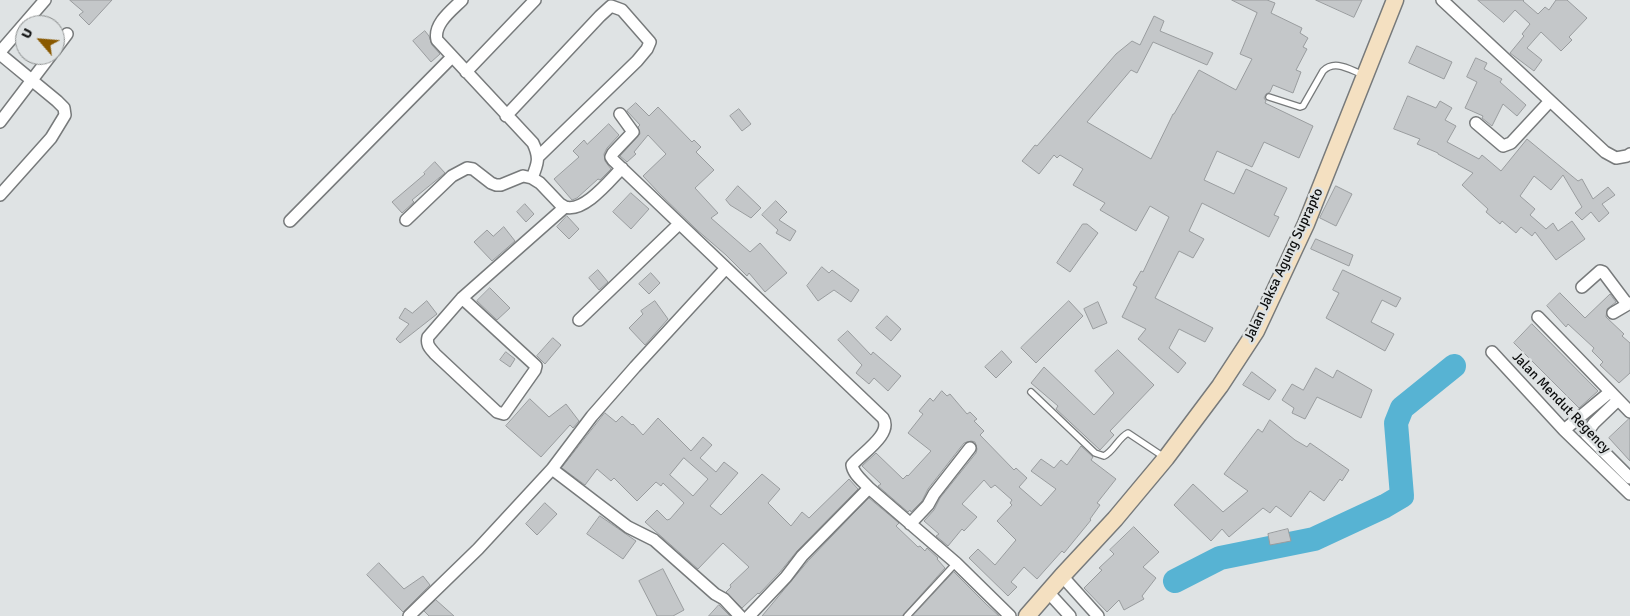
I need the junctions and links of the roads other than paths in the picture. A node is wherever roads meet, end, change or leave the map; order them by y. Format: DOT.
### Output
graph roads {
  1 [pos="45,0"];
  2 [pos="462,0"];
  3 [pos="535,0"];
  4 [pos="1395,0"];
  5 [pos="1442,0"];
  6 [pos="67,34"];
  7 [pos="65,37"];
  8 [pos="0,53"];
  9 [pos="452,57"];
  10 [pos="43,65"];
  11 [pos="466,72"];
  12 [pos="1366,75"];
  13 [pos="32,80"];
  14 [pos="1269,97"];
  15 [pos="1550,101"];
  16 [pos="620,114"];
  17 [pos="506,116"];
  18 [pos="0,122"];
  19 [pos="1476,123"];
  20 [pos="1630,154"];
  21 [pos="538,157"];
  22 [pos="622,168"];
  23 [pos="532,178"];
  24 [pos="0,195"];
  25 [pos="565,207"];
  26 [pos="290,220"];
  27 [pos="406,220"];
  28 [pos="679,224"];
  29 [pos="726,268"];
  30 [pos="1582,287"];
  31 [pos="462,298"];
  32 [pos="1629,303"];
  33 [pos="1613,313"];
  34 [pos="1538,317"];
  35 [pos="579,320"];
  36 [pos="1492,352"];
  37 [pos="1030,392"];
  38 [pos="1614,396"];
  39 [pos="1630,412"];
  40 [pos="1574,422"];
  41 [pos="1564,430"];
  42 [pos="1586,433"];
  43 [pos="970,448"];
  44 [pos="1166,458"];
  45 [pos="552,469"];
  46 [pos="1630,478"];
  47 [pos="869,488"];
  48 [pos="1630,494"];
  49 [pos="910,524"];
  50 [pos="956,563"];
  51 [pos="1062,576"];
  52 [pos="1048,592"];
  53 [pos="410,616"];
  54 [pos="740,616"];
  55 [pos="749,616"];
  56 [pos="907,616"];
  57 [pos="1010,616"];
  58 [pos="1027,616"];
  59 [pos="1070,616"];
  60 [pos="1098,616"];
  1 -- 8 [label="street"];
  2 -- 9 [label="street"];
  3 -- 11 [label="street"];
  4 -- 12 [label="main road, Jalan Jaksa Agung Suprapto"];
  5 -- 15 [label="street"];
  6 -- 7 [label="street"];
  8 -- 13 [label="street"];
  9 -- 11 [label="street"];
  9 -- 26 [label="street"];
  10 -- 13 [label="street"];
  11 -- 17 [label="street"];
  12 -- 14 [label="lane"];
  12 -- 44 [label="main road, Jalan Jaksa Agung Suprapto"];
  13 -- 18 [label="street"];
  13 -- 24 [label="street"];
  15 -- 19 [label="street"];
  15 -- 20 [label="street"];
  16 -- 22 [label="street"];
  17 -- 21 [label="street"];
  17 -- 21 [label="street"];
  21 -- 23 [label="street"];
  22 -- 25 [label="street"];
  22 -- 28 [label="street"];
  23 -- 25 [label="street"];
  23 -- 27 [label="street"];
  25 -- 31 [label="street"];
  28 -- 29 [label="street"];
  28 -- 35 [label="street"];
  29 -- 45 [label="street"];
  29 -- 47 [label="street"];
  30 -- 32 [label="street"];
  31 -- 31 [label="street"];
  32 -- 33 [label="street"];
  34 -- 38 [label="street"];
  36 -- 41 [label="street, Jalan Mendut Regency"];
  37 -- 44 [label="lane"];
  38 -- 39 [label="street"];
  38 -- 40 [label="street"];
  38 -- 42 [label="street, Jalan Mendut Regency"];
  40 -- 41 [label="street"];
  40 -- 42 [label="street"];
  41 -- 48 [label="street, Jalan Mendut Regency"];
  42 -- 46 [label="street, Jalan Mendut Regency"];
  43 -- 49 [label="street"];
  44 -- 51 [label="main road, Jalan Jaksa Agung Suprapto"];
  45 -- 53 [label="street"];
  45 -- 54 [label="street"];
  47 -- 49 [label="street"];
  47 -- 55 [label="street"];
  49 -- 50 [label="street"];
  50 -- 56 [label="lane"];
  50 -- 57 [label="street"];
  51 -- 52 [label="main road, Jalan Jaksa Agung Suprapto"];
  51 -- 60 [label="street"];
  52 -- 58 [label="main road, Jalan Jaksa Agung Suprapto"];
  52 -- 59 [label="street"];
}
